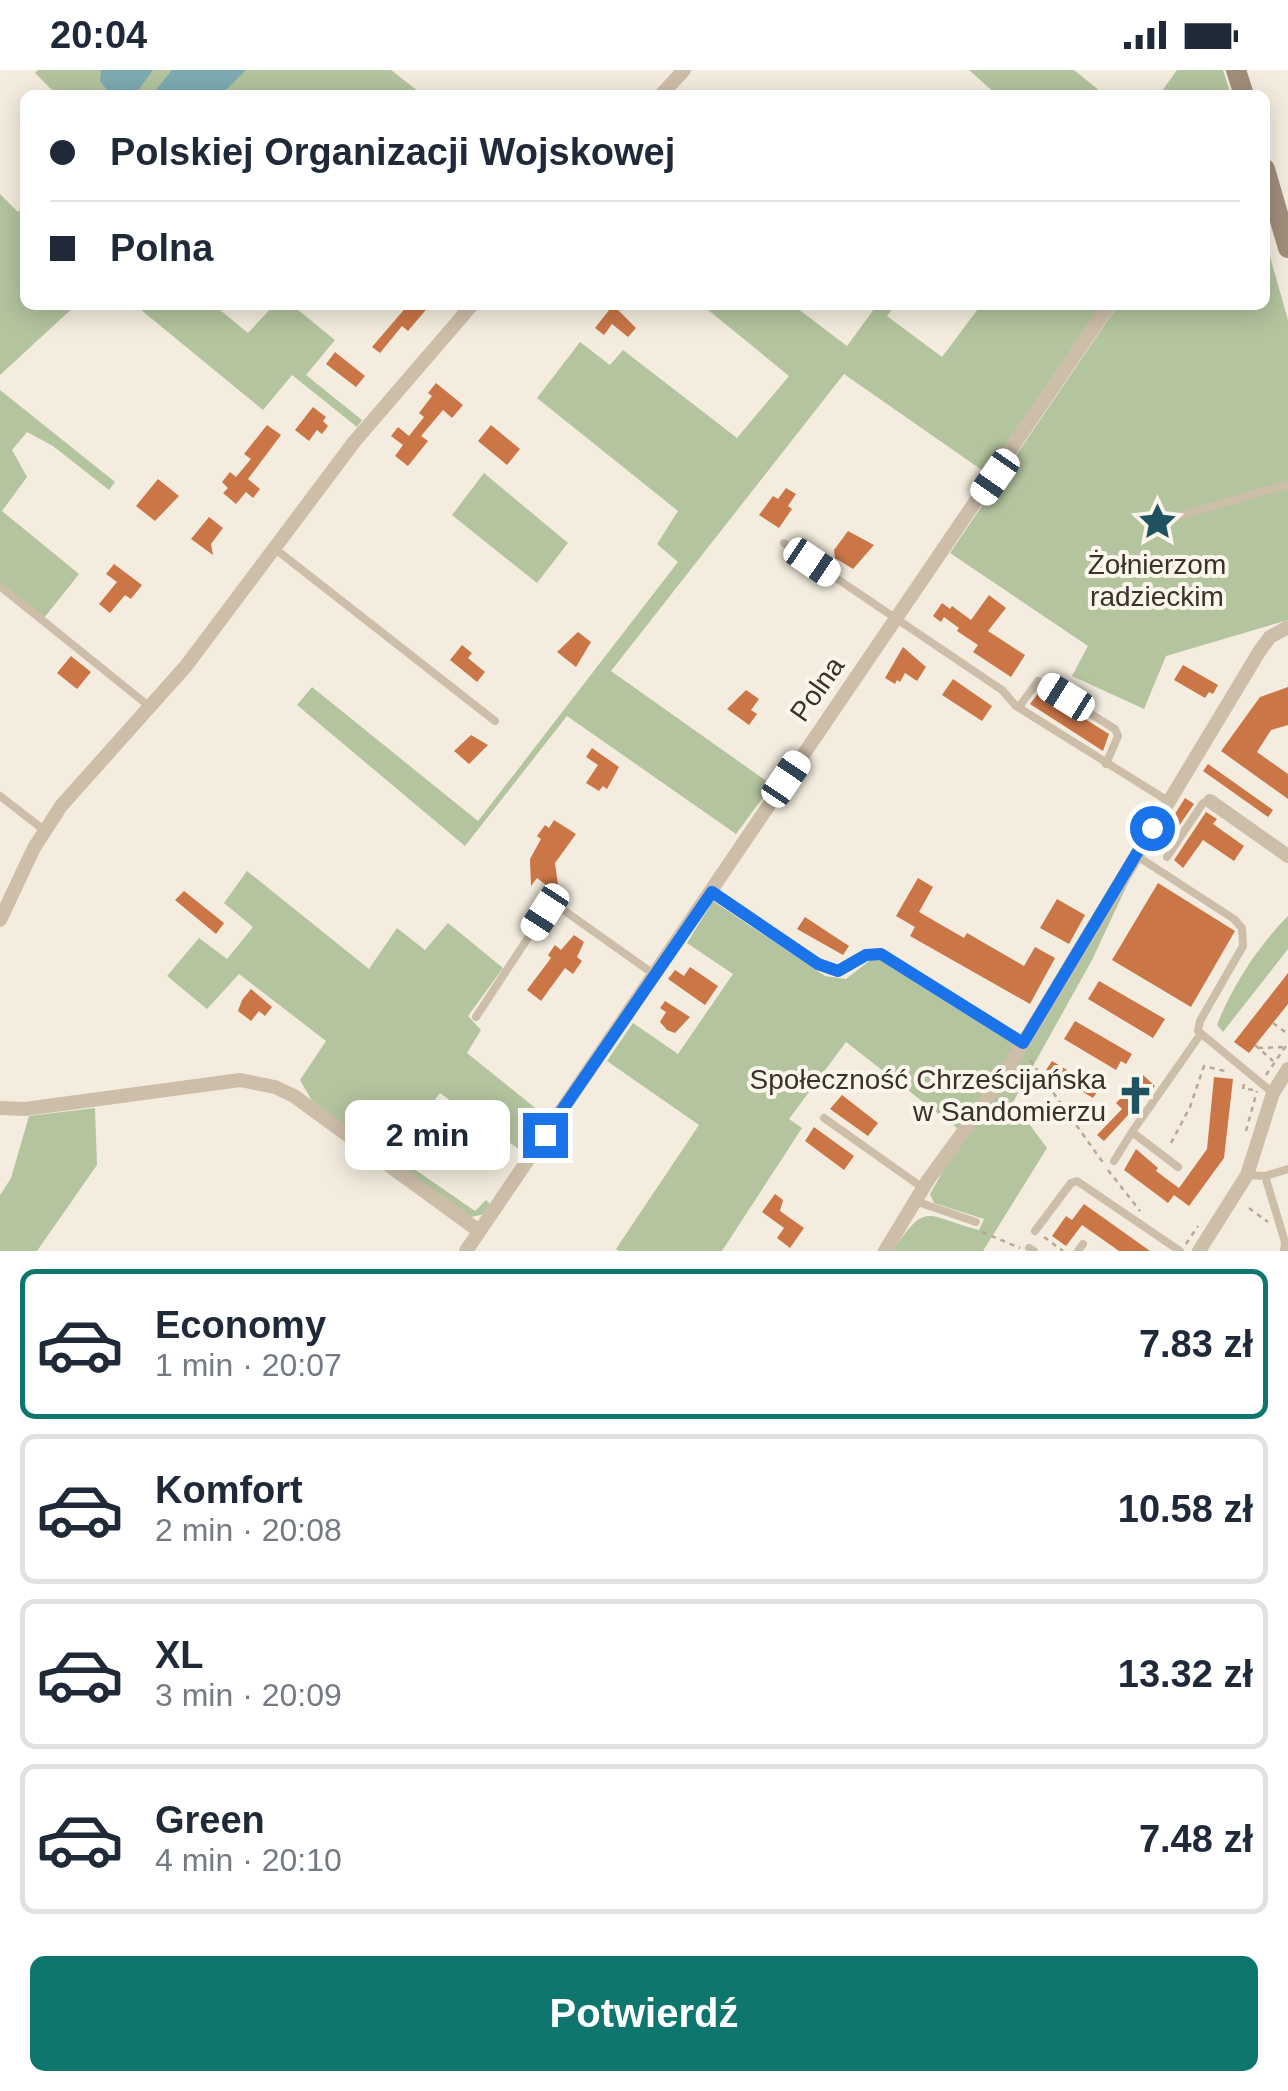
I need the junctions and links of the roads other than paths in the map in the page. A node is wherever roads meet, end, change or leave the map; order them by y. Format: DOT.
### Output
graph roads {
  1 [pos="684,70"];
  2 [pos="666,90"];
  3 [pos="1270,186"];
  4 [pos="1288,248"];
  5 [pos="468,310"];
  6 [pos="1106,310"];
  7 [pos="1288,484"];
  8 [pos="1176,516"];
  9 [pos="784,543"];
  10 [pos="274,548"];
  11 [pos="0,586"];
  12 [pos="896,619"];
  13 [pos="1288,627"];
  14 [pos="150,707"];
  15 [pos="1018,707"];
  16 [pos="495,722"];
  17 [pos="1106,764"];
  18 [pos="0,796"];
  19 [pos="1210,801"];
  20 [pos="1168,802"];
  21 [pos="44,830"];
  22 [pos="1136,856"];
  23 [pos="1288,856"];
  24 [pos="1168,857"];
  25 [pos="712,892"];
  26 [pos="0,920"];
  27 [pos="655,975"];
  28 [pos="476,1017"];
  29 [pos="1200,1035"];
  30 [pos="1022,1045"];
  31 [pos="1281,1066"];
  32 [pos="1264,1089"];
  33 [pos="0,1108"];
  34 [pos="824,1118"];
  35 [pos="1132,1132"];
  36 [pos="1114,1161"];
  37 [pos="1178,1167"];
  38 [pos="1288,1169"];
  39 [pos="1247,1176"];
  40 [pos="1265,1176"];
  41 [pos="919,1194"];
  42 [pos="976,1226"];
  43 [pos="1035,1231"];
  44 [pos="478,1232"];
  45 [pos="1181,1250"];
  46 [pos="466,1251"];
  47 [pos="886,1251"];
  48 [pos="1199,1251"];
  49 [pos="1284,1251"];
  1 -- 2 [label="street"];
  3 -- 4 [label="street"];
  5 -- 10 [label="street"];
  6 -- 12 [label="street, Polna"];
  7 -- 8 [label="lane"];
  9 -- 12 [label="lane"];
  10 -- 14 [label="street"];
  10 -- 16 [label="lane"];
  11 -- 14 [label="lane"];
  12 -- 15 [label="lane"];
  12 -- 25 [label="street, Polna"];
  13 -- 20 [label="street"];
  14 -- 21 [label="street"];
  15 -- 17 [label="lane"];
  15 -- 17 [label="lane"];
  17 -- 20 [label="lane"];
  18 -- 21 [label="lane"];
  19 -- 23 [label="street"];
  19 -- 24 [label="lane"];
  20 -- 22 [label="street"];
  21 -- 26 [label="street"];
  22 -- 29 [label="lane"];
  22 -- 30 [label="street"];
  25 -- 27 [label="street, Polna"];
  25 -- 30 [label="lane"];
  27 -- 28 [label="lane"];
  27 -- 44 [label="street, Polna"];
  29 -- 32 [label="lane"];
  29 -- 35 [label="lane"];
  30 -- 41 [label="street"];
  31 -- 32 [label="street"];
  32 -- 39 [label="street"];
  33 -- 44 [label="street"];
  34 -- 41 [label="lane"];
  35 -- 36 [label="lane"];
  35 -- 37 [label="lane"];
  38 -- 40 [label="lane"];
  39 -- 40 [label="lane"];
  39 -- 48 [label="street"];
  40 -- 49 [label="lane"];
  41 -- 42 [label="lane"];
  41 -- 47 [label="street"];
  43 -- 45 [label="lane"];
  44 -- 46 [label="street, Polna"];
}
